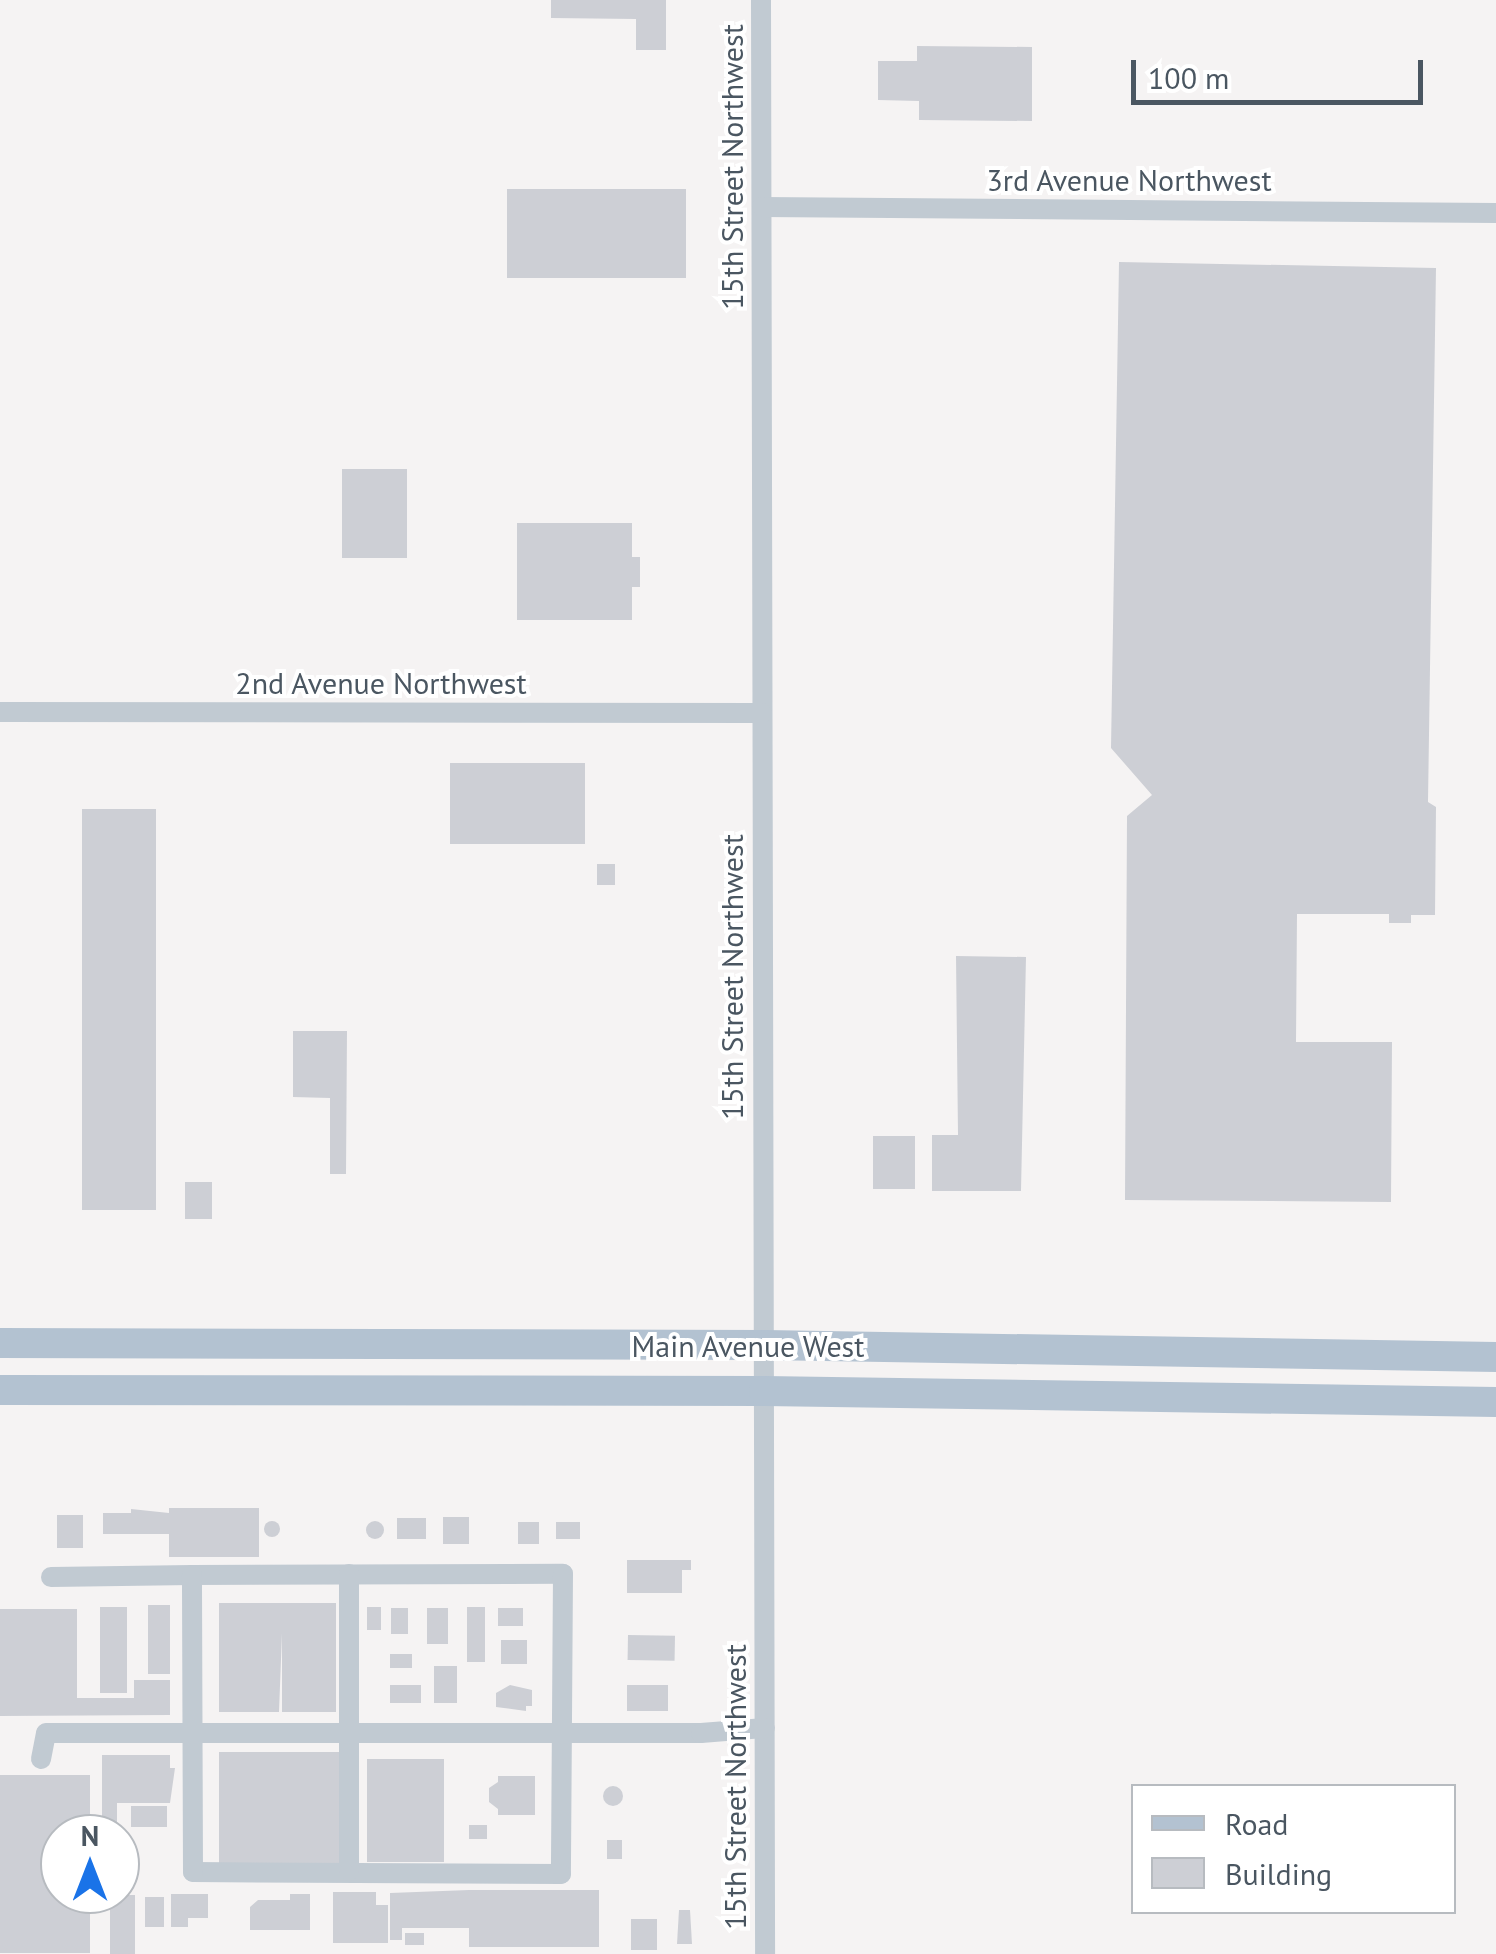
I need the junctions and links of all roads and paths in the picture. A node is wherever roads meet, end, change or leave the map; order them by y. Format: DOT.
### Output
graph roads {
  1 [pos="762,0"];
  2 [pos="762,207"];
  3 [pos="1496,213"];
  4 [pos="0,712"];
  5 [pos="762,712"];
  6 [pos="0,1343"];
  7 [pos="765,1345"];
  8 [pos="1496,1357"];
  9 [pos="0,1390"];
  10 [pos="764,1391"];
  11 [pos="1496,1402"];
  12 [pos="350,1574"];
  13 [pos="192,1576"];
  14 [pos="51,1578"];
  15 [pos="765,1728"];
  16 [pos="349,1730"];
  17 [pos="192,1732"];
  18 [pos="562,1732"];
  19 [pos="42,1759"];
  20 [pos="349,1871"];
  21 [pos="764,1954"];
  1 -- 2 [label="street, 15th Street Northwest"];
  2 -- 3 [label="street, 3rd Avenue Northwest"];
  2 -- 5 [label="street, 15th Street Northwest"];
  4 -- 5 [label="street, 2nd Avenue Northwest"];
  5 -- 7 [label="street, 15th Street Northwest"];
  6 -- 7 [label="main road, Main Avenue West"];
  7 -- 8 [label="main road, Main Avenue West"];
  7 -- 10 [label="street, 15th Street Northwest"];
  9 -- 10 [label="main road, Main Avenue West"];
  10 -- 11 [label="main road, Main Avenue West"];
  10 -- 15 [label="street, 15th Street Northwest"];
  12 -- 13 [label="street"];
  12 -- 16 [label="street"];
  12 -- 18 [label="street"];
  13 -- 14 [label="street"];
  13 -- 17 [label="street"];
  15 -- 18 [label="street"];
  15 -- 21 [label="street, 15th Street Northwest"];
  16 -- 17 [label="street"];
  16 -- 18 [label="street"];
  16 -- 20 [label="street"];
  17 -- 19 [label="street"];
  17 -- 20 [label="street"];
  18 -- 20 [label="street"];
}
